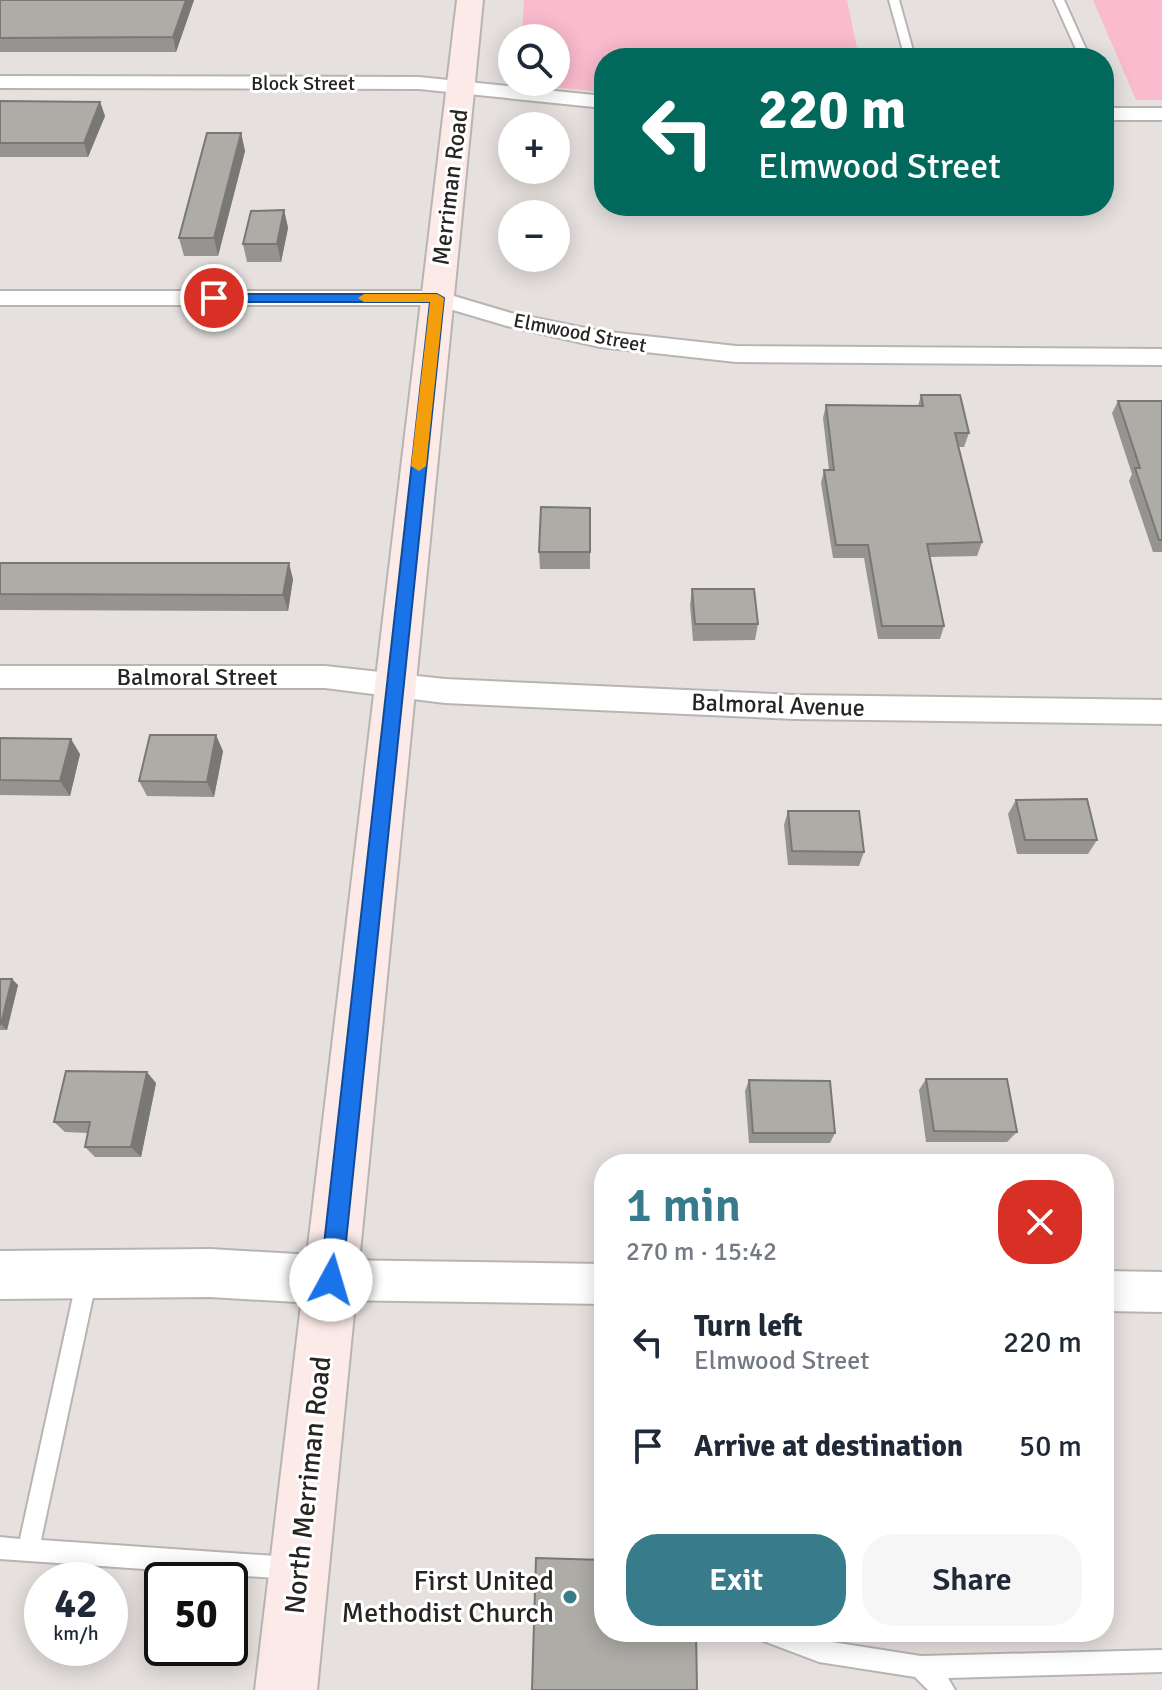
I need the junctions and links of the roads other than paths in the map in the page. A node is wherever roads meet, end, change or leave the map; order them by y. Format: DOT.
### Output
graph roads {
  1 [pos="470,0"];
  2 [pos="894,0"];
  3 [pos="1059,0"];
  4 [pos="907,48"];
  5 [pos="1081,48"];
  6 [pos="0,82"];
  7 [pos="462,85"];
  8 [pos="594,101"];
  9 [pos="1114,111"];
  10 [pos="1162,114"];
  11 [pos="0,298"];
  12 [pos="437,298"];
  13 [pos="1162,357"];
  14 [pos="0,677"];
  15 [pos="394,683"];
  16 [pos="1162,712"];
  17 [pos="88,1274"];
  18 [pos="0,1275"];
  19 [pos="331,1280"];
  20 [pos="594,1284"];
  21 [pos="1114,1291"];
  22 [pos="1162,1292"];
  23 [pos="0,1548"];
  24 [pos="28,1550"];
  25 [pos="299,1569"];
  26 [pos="795,1642"];
  27 [pos="1162,1661"];
  28 [pos="921,1667"];
  29 [pos="286,1690"];
  30 [pos="944,1690"];
  1 -- 7 [label="main road, Merriman Road"];
  2 -- 4 [label="lane"];
  3 -- 5 [label="lane"];
  6 -- 7 [label="street, Block Street"];
  7 -- 8 [label="street, Block Street"];
  7 -- 12 [label="main road, Merriman Road"];
  9 -- 10 [label="street"];
  11 -- 12 [label="street, Elmwood Street"];
  12 -- 13 [label="street, Elmwood Street"];
  12 -- 15 [label="main road, Merriman Road"];
  14 -- 15 [label="street, Balmoral Street"];
  15 -- 16 [label="street, Balmoral Avenue"];
  15 -- 19 [label="main road, Merriman Road"];
  17 -- 18 [label="street"];
  17 -- 19 [label="street"];
  17 -- 24 [label="lane"];
  19 -- 20 [label="street"];
  19 -- 25 [label="main road, North Merriman Road"];
  21 -- 22 [label="street"];
  23 -- 24 [label="lane"];
  24 -- 25 [label="lane"];
  25 -- 29 [label="main road, North Merriman Road"];
  26 -- 28 [label="lane"];
  27 -- 28 [label="lane"];
  28 -- 30 [label="lane"];
}
